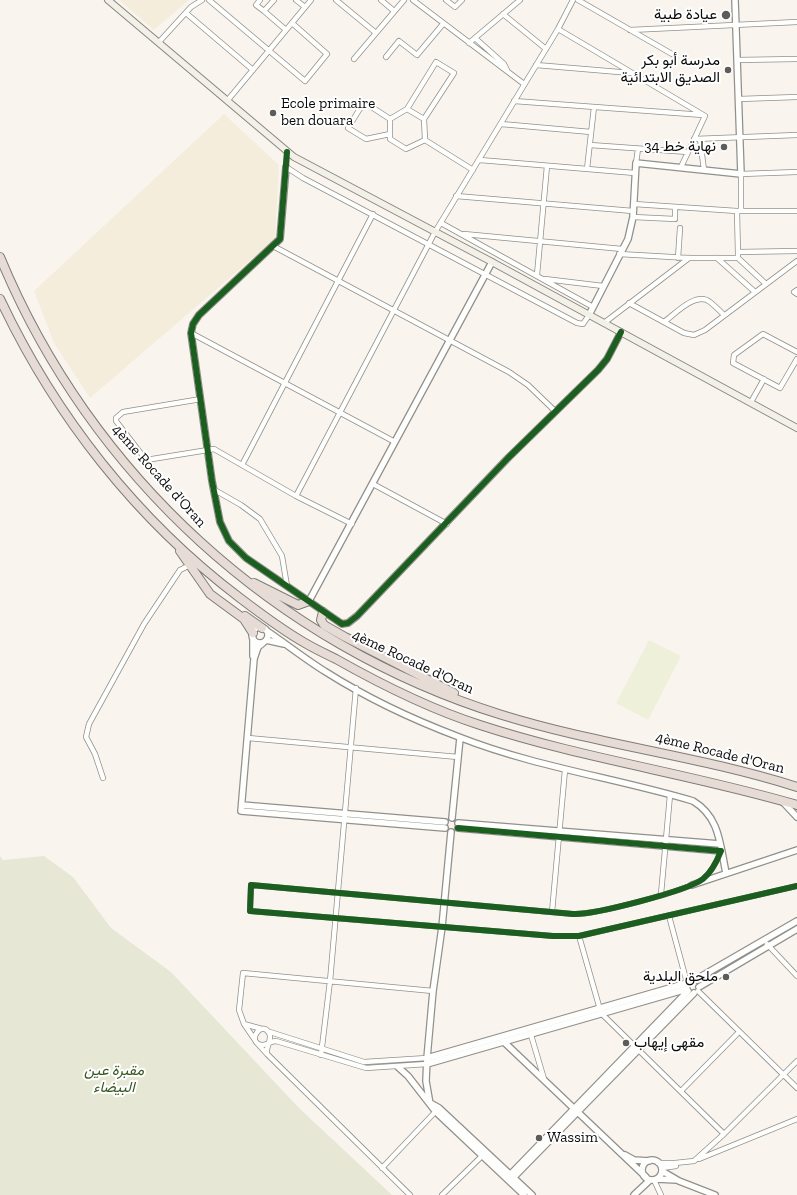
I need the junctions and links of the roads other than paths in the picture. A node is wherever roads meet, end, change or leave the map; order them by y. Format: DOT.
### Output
graph roads {
  1 [pos="108,0"];
  2 [pos="202,0"];
  3 [pos="210,0"];
  4 [pos="260,0"];
  5 [pos="274,0"];
  6 [pos="296,0"];
  7 [pos="311,0"];
  8 [pos="336,0"];
  9 [pos="381,0"];
  10 [pos="404,0"];
  11 [pos="413,0"];
  12 [pos="446,0"];
  13 [pos="462,0"];
  14 [pos="520,0"];
  15 [pos="572,0"];
  16 [pos="578,0"];
  17 [pos="735,0"];
  18 [pos="305,7"];
  19 [pos="264,11"];
  20 [pos="394,11"];
  21 [pos="186,13"];
  22 [pos="503,14"];
  23 [pos="797,22"];
  24 [pos="292,23"];
  25 [pos="443,24"];
  26 [pos="736,24"];
  27 [pos="558,28"];
  28 [pos="286,30"];
  29 [pos="630,30"];
  30 [pos="376,33"];
  31 [pos="475,38"];
  32 [pos="159,42"];
  33 [pos="468,43"];
  34 [pos="546,49"];
  35 [pos="269,50"];
  36 [pos="672,54"];
  37 [pos="386,57"];
  38 [pos="354,59"];
  39 [pos="797,59"];
  40 [pos="737,60"];
  41 [pos="536,65"];
  42 [pos="253,70"];
  43 [pos="508,72"];
  44 [pos="633,73"];
  45 [pos="524,84"];
  46 [pos="797,97"];
  47 [pos="739,99"];
  48 [pos="227,101"];
  49 [pos="514,101"];
  50 [pos="594,107"];
  51 [pos="407,109"];
  52 [pos="704,116"];
  53 [pos="390,119"];
  54 [pos="424,120"];
  55 [pos="501,124"];
  56 [pos="591,132"];
  57 [pos="390,134"];
  58 [pos="797,135"];
  59 [pos="740,137"];
  60 [pos="694,139"];
  61 [pos="700,139"];
  62 [pos="425,140"];
  63 [pos="590,145"];
  64 [pos="638,148"];
  65 [pos="287,152"];
  66 [pos="688,152"];
  67 [pos="480,160"];
  68 [pos="636,163"];
  69 [pos="548,166"];
  70 [pos="286,167"];
  71 [pos="680,168"];
  72 [pos="587,169"];
  73 [pos="473,170"];
  74 [pos="704,170"];
  75 [pos="797,172"];
  76 [pos="635,173"];
  77 [pos="741,174"];
  78 [pos="456,196"];
  79 [pos="543,203"];
  80 [pos="634,204"];
  81 [pos="676,207"];
  82 [pos="739,211"];
  83 [pos="797,211"];
  84 [pos="373,214"];
  85 [pos="633,214"];
  86 [pos="441,223"];
  87 [pos="680,228"];
  88 [pos="435,232"];
  89 [pos="461,234"];
  90 [pos="540,242"];
  91 [pos="429,244"];
  92 [pos="273,246"];
  93 [pos="797,251"];
  94 [pos="621,252"];
  95 [pos="738,252"];
  96 [pos="0,257"];
  97 [pos="678,258"];
  98 [pos="689,258"];
  99 [pos="717,258"];
  100 [pos="738,258"];
  101 [pos="797,261"];
  102 [pos="492,262"];
  103 [pos="485,274"];
  104 [pos="537,275"];
  105 [pos="543,279"];
  106 [pos="338,282"];
  107 [pos="766,284"];
  108 [pos="603,286"];
  109 [pos="797,290"];
  110 [pos="755,292"];
  111 [pos="797,294"];
  112 [pos="0,299"];
  113 [pos="629,303"];
  114 [pos="593,306"];
  115 [pos="394,311"];
  116 [pos="589,314"];
  117 [pos="724,315"];
  118 [pos="664,322"];
  119 [pos="604,323"];
  120 [pos="191,332"];
  121 [pos="621,332"];
  122 [pos="449,341"];
  123 [pos="797,352"];
  124 [pos="797,359"];
  125 [pos="764,379"];
  126 [pos="285,383"];
  127 [pos="201,399"];
  128 [pos="751,402"];
  129 [pos="339,412"];
  130 [pos="556,412"];
  131 [pos="797,428"];
  132 [pos="395,442"];
  133 [pos="208,449"];
  134 [pos="242,465"];
  135 [pos="373,484"];
  136 [pos="213,489"];
  137 [pos="296,496"];
  138 [pos="352,524"];
  139 [pos="447,524"];
  140 [pos="167,535"];
  141 [pos="190,566"];
  142 [pos="237,574"];
  143 [pos="287,586"];
  144 [pos="309,601"];
  145 [pos="252,607"];
  146 [pos="323,612"];
  147 [pos="263,628"];
  148 [pos="253,636"];
  149 [pos="265,641"];
  150 [pos="284,644"];
  151 [pos="254,659"];
  152 [pos="356,688"];
  153 [pos="481,708"];
  154 [pos="248,738"];
  155 [pos="460,738"];
  156 [pos="350,747"];
  157 [pos="458,757"];
  158 [pos="564,770"];
  159 [pos="103,778"];
  160 [pos="797,787"];
  161 [pos="670,795"];
  162 [pos="781,800"];
  163 [pos="797,805"];
  164 [pos="345,816"];
  165 [pos="452,818"];
  166 [pos="797,818"];
  167 [pos="445,825"];
  168 [pos="458,826"];
  169 [pos="452,832"];
  170 [pos="558,835"];
  171 [pos="665,843"];
  172 [pos="720,844"];
  173 [pos="797,850"];
  174 [pos="721,851"];
  175 [pos="726,873"];
  176 [pos="692,885"];
  177 [pos="797,886"];
  178 [pos="338,894"];
  179 [pos="661,894"];
  180 [pos="444,902"];
  181 [pos="552,912"];
  182 [pos="669,916"];
  183 [pos="336,918"];
  184 [pos="797,921"];
  185 [pos="442,927"];
  186 [pos="797,929"];
  187 [pos="579,936"];
  188 [pos="764,940"];
  189 [pos="769,946"];
  190 [pos="797,976"];
  191 [pos="330,981"];
  192 [pos="692,989"];
  193 [pos="433,991"];
  194 [pos="600,1011"];
  195 [pos="244,1024"];
  196 [pos="265,1030"];
  197 [pos="739,1032"];
  198 [pos="531,1035"];
  199 [pos="503,1040"];
  200 [pos="256,1042"];
  201 [pos="268,1043"];
  202 [pos="637,1048"];
  203 [pos="322,1052"];
  204 [pos="267,1054"];
  205 [pos="427,1061"];
  206 [pos="797,1061"];
  207 [pos="398,1067"];
  208 [pos="783,1075"];
  209 [pos="544,1081"];
  210 [pos="797,1088"];
  211 [pos="681,1091"];
  212 [pos="430,1104"];
  213 [pos="437,1110"];
  214 [pos="576,1111"];
  215 [pos="797,1118"];
  216 [pos="724,1134"];
  217 [pos="485,1153"];
  218 [pos="621,1154"];
  219 [pos="652,1161"];
  220 [pos="694,1161"];
  221 [pos="661,1167"];
  222 [pos="382,1168"];
  223 [pos="510,1178"];
  224 [pos="652,1179"];
  225 [pos="679,1181"];
  226 [pos="638,1194"];
  227 [pos="410,1195"];
  228 [pos="442,1195"];
  229 [pos="524,1195"];
  230 [pos="532,1195"];
  231 [pos="661,1195"];
  232 [pos="715,1195"];
  1 -- 32 [label="main road"];
  2 -- 21 [label="street"];
  3 -- 35 [label="street"];
  4 -- 19 [label="street"];
  5 -- 19 [label="street"];
  6 -- 18 [label="street"];
  7 -- 18 [label="street"];
  8 -- 30 [label="street"];
  9 -- 20 [label="street"];
  10 -- 20 [label="street"];
  11 -- 25 [label="street"];
  12 -- 13 [label="street"];
  14 -- 22 [label="street"];
  15 -- 27 [label="street"];
  16 -- 29 [label="street"];
  17 -- 26 [label="street"];
  18 -- 24 [label="street"];
  19 -- 28 [label="street"];
  20 -- 30 [label="street"];
  21 -- 32 [label="street"];
  21 -- 42 [label="street"];
  22 -- 31 [label="street"];
  22 -- 34 [label="street"];
  23 -- 26 [label="street"];
  24 -- 28 [label="street"];
  24 -- 35 [label="street"];
  25 -- 33 [label="street"];
  25 -- 37 [label="street"];
  26 -- 29 [label="street"];
  26 -- 40 [label="street"];
  27 -- 34 [label="street"];
  27 -- 44 [label="street"];
  28 -- 35 [label="street"];
  29 -- 36 [label="street"];
  30 -- 38 [label="street"];
  31 -- 33 [label="street"];
  31 -- 43 [label="street"];
  32 -- 48 [label="main road"];
  33 -- 43 [label="street"];
  34 -- 41 [label="street"];
  35 -- 42 [label="street"];
  39 -- 40 [label="street"];
  40 -- 47 [label="street"];
  41 -- 44 [label="street"];
  41 -- 45 [label="street"];
  42 -- 48 [label="street"];
  43 -- 45 [label="street"];
  44 -- 52 [label="street"];
  45 -- 49 [label="street"];
  46 -- 47 [label="street"];
  47 -- 59 [label="street"];
  48 -- 65 [label="main road"];
  49 -- 50 [label="street"];
  49 -- 55 [label="street"];
  50 -- 52 [label="street"];
  50 -- 56 [label="street"];
  51 -- 53 [label="street"];
  51 -- 54 [label="street"];
  51 -- 54 [label="street"];
  52 -- 60 [label="street"];
  53 -- 57 [label="street"];
  53 -- 57 [label="street"];
  54 -- 62 [label="street"];
  55 -- 56 [label="street"];
  55 -- 67 [label="street"];
  56 -- 63 [label="street"];
  57 -- 62 [label="street"];
  58 -- 59 [label="street"];
  59 -- 61 [label="street"];
  59 -- 77 [label="street"];
  60 -- 61 [label="street"];
  60 -- 66 [label="street"];
  61 -- 74 [label="street"];
  62 -- 73 [label="street"];
  63 -- 64 [label="street"];
  63 -- 72 [label="street"];
  64 -- 66 [label="street"];
  64 -- 68 [label="street"];
  65 -- 70 [label="street"];
  65 -- 88 [label="main road"];
  66 -- 71 [label="street"];
  67 -- 69 [label="street"];
  67 -- 73 [label="street"];
  68 -- 71 [label="street"];
  68 -- 76 [label="street"];
  69 -- 72 [label="street"];
  69 -- 79 [label="street"];
  70 -- 84 [label="street"];
  70 -- 92 [label="street"];
  71 -- 74 [label="street"];
  72 -- 76 [label="street"];
  73 -- 78 [label="street"];
  74 -- 77 [label="street"];
  75 -- 77 [label="street"];
  76 -- 80 [label="street"];
  77 -- 82 [label="street"];
  78 -- 79 [label="street"];
  78 -- 86 [label="street"];
  79 -- 85 [label="street"];
  79 -- 90 [label="street"];
  80 -- 81 [label="street"];
  80 -- 85 [label="street"];
  81 -- 82 [label="street"];
  81 -- 85 [label="street"];
  82 -- 83 [label="street"];
  82 -- 95 [label="street"];
  84 -- 91 [label="street"];
  84 -- 106 [label="street"];
  85 -- 94 [label="street"];
  86 -- 88 [label="street"];
  86 -- 89 [label="street"];
  87 -- 97 [label="street"];
  88 -- 91 [label="street"];
  88 -- 102 [label="main road"];
  89 -- 90 [label="street"];
  89 -- 104 [label="street"];
  90 -- 94 [label="street"];
  90 -- 104 [label="street"];
  91 -- 103 [label="street"];
  91 -- 115 [label="street"];
  92 -- 106 [label="street"];
  92 -- 120 [label="street"];
  93 -- 95 [label="street"];
  94 -- 97 [label="street"];
  94 -- 108 [label="street"];
  95 -- 100 [label="street"];
  96 -- 142 [label="highway, 4ème Rocade d'Oran"];
  97 -- 98 [label="street"];
  98 -- 99 [label="street"];
  98 -- 113 [label="street"];
  99 -- 100 [label="street"];
  99 -- 110 [label="street"];
  100 -- 107 [label="street"];
  101 -- 107 [label="street"];
  102 -- 103 [label="street"];
  102 -- 116 [label="main road"];
  103 -- 116 [label="street"];
  103 -- 122 [label="street"];
  104 -- 105 [label="street"];
  105 -- 108 [label="street"];
  105 -- 114 [label="street"];
  106 -- 115 [label="street"];
  106 -- 126 [label="street"];
  107 -- 110 [label="street"];
  108 -- 114 [label="street"];
  109 -- 111 [label="street"];
  110 -- 117 [label="street"];
  112 -- 140 [label="highway, 4ème Rocade d'Oran"];
  113 -- 118 [label="street"];
  113 -- 119 [label="street"];
  114 -- 116 [label="street"];
  115 -- 122 [label="street"];
  115 -- 129 [label="street"];
  116 -- 119 [label="main road"];
  117 -- 118 [label="street"];
  117 -- 118 [label="street"];
  119 -- 121 [label="main road"];
  120 -- 126 [label="street"];
  120 -- 127 [label="street"];
  121 -- 128 [label="main road"];
  121 -- 130 [label="street"];
  122 -- 130 [label="street"];
  122 -- 132 [label="street"];
  123 -- 125 [label="street"];
  124 -- 125 [label="street"];
  125 -- 128 [label="street"];
  126 -- 129 [label="street"];
  126 -- 134 [label="street"];
  127 -- 133 [label="street"];
  127 -- 133 [label="street"];
  128 -- 131 [label="main road"];
  129 -- 132 [label="street"];
  129 -- 137 [label="street"];
  130 -- 139 [label="street"];
  132 -- 135 [label="street"];
  133 -- 134 [label="street"];
  133 -- 136 [label="street"];
  134 -- 137 [label="street"];
  135 -- 138 [label="street"];
  135 -- 139 [label="street"];
  136 -- 143 [label="street"];
  136 -- 143 [label="street"];
  137 -- 138 [label="street"];
  138 -- 144 [label="street"];
  139 -- 146 [label="street"];
  140 -- 141 [label="highway"];
  140 -- 145 [label="highway, 4ème Rocade d'Oran"];
  141 -- 148 [label="highway"];
  141 -- 159 [label="street"];
  142 -- 144 [label="highway"];
  142 -- 153 [label="highway, 4ème Rocade d'Oran"];
  143 -- 144 [label="street"];
  144 -- 146 [label="street"];
  145 -- 147 [label="highway"];
  145 -- 162 [label="highway, 4ème Rocade d'Oran"];
  146 -- 153 [label="highway"];
  147 -- 148 [label="street"];
  147 -- 149 [label="street"];
  147 -- 150 [label="street"];
  148 -- 149 [label="street"];
  148 -- 151 [label="street"];
  149 -- 150 [label="street"];
  149 -- 151 [label="street"];
  150 -- 152 [label="street"];
  151 -- 154 [label="street"];
  152 -- 155 [label="street"];
  152 -- 156 [label="street"];
  153 -- 160 [label="highway, 4ème Rocade d'Oran"];
  154 -- 156 [label="street"];
  154 -- 164 [label="street"];
  155 -- 157 [label="street"];
  155 -- 158 [label="street"];
  156 -- 157 [label="street"];
  156 -- 164 [label="street"];
  157 -- 165 [label="street"];
  158 -- 161 [label="street"];
  158 -- 170 [label="street"];
  161 -- 171 [label="street"];
  161 -- 172 [label="street"];
  162 -- 163 [label="highway, 4ème Rocade d'Oran"];
  162 -- 166 [label="street"];
  164 -- 167 [label="street"];
  164 -- 178 [label="street"];
  165 -- 167 [label="street"];
  165 -- 168 [label="street"];
  167 -- 169 [label="street"];
  168 -- 169 [label="street"];
  168 -- 170 [label="street"];
  169 -- 180 [label="street"];
  170 -- 171 [label="street"];
  170 -- 181 [label="street"];
  171 -- 172 [label="street"];
  171 -- 174 [label="street"];
  171 -- 179 [label="street"];
  172 -- 174 [label="street"];
  173 -- 175 [label="street"];
  174 -- 175 [label="street"];
  174 -- 176 [label="street"];
  175 -- 176 [label="street"];
  176 -- 179 [label="street"];
  177 -- 182 [label="street"];
  178 -- 180 [label="street"];
  178 -- 183 [label="street"];
  178 -- 183 [label="street"];
  179 -- 181 [label="street"];
  180 -- 181 [label="street"];
  180 -- 185 [label="street"];
  182 -- 187 [label="street"];
  182 -- 192 [label="street"];
  183 -- 185 [label="street"];
  183 -- 191 [label="street"];
  184 -- 188 [label="street"];
  185 -- 187 [label="street"];
  185 -- 193 [label="street"];
  186 -- 189 [label="street"];
  187 -- 194 [label="street"];
  188 -- 189 [label="street"];
  188 -- 192 [label="street"];
  189 -- 190 [label="street"];
  189 -- 192 [label="street"];
  191 -- 193 [label="street"];
  191 -- 195 [label="street"];
  191 -- 203 [label="street"];
  192 -- 194 [label="street"];
  192 -- 197 [label="street"];
  192 -- 202 [label="street"];
  193 -- 205 [label="street"];
  194 -- 198 [label="street"];
  194 -- 199 [label="street"];
  194 -- 202 [label="street"];
  195 -- 196 [label="street"];
  195 -- 200 [label="street"];
  196 -- 200 [label="street"];
  196 -- 201 [label="street"];
  196 -- 203 [label="street"];
  197 -- 208 [label="street"];
  197 -- 211 [label="street"];
  198 -- 199 [label="street"];
  198 -- 209 [label="street"];
  199 -- 205 [label="street"];
  199 -- 209 [label="street"];
  200 -- 201 [label="street"];
  200 -- 204 [label="street"];
  201 -- 203 [label="street"];
  201 -- 204 [label="street"];
  202 -- 211 [label="street"];
  202 -- 214 [label="street"];
  203 -- 205 [label="street"];
  203 -- 207 [label="street"];
  204 -- 222 [label="street"];
  205 -- 207 [label="street"];
  205 -- 212 [label="street"];
  206 -- 208 [label="street"];
  207 -- 212 [label="street"];
  208 -- 210 [label="street"];
  208 -- 216 [label="street"];
  209 -- 214 [label="street"];
  211 -- 216 [label="street"];
  212 -- 213 [label="street"];
  213 -- 217 [label="street"];
  213 -- 222 [label="street"];
  214 -- 218 [label="street"];
  214 -- 223 [label="street"];
  215 -- 220 [label="street"];
  216 -- 220 [label="street"];
  217 -- 223 [label="street"];
  217 -- 228 [label="street"];
  218 -- 219 [label="street"];
  218 -- 224 [label="street"];
  219 -- 221 [label="street"];
  219 -- 224 [label="street"];
  220 -- 221 [label="street"];
  221 -- 224 [label="street"];
  221 -- 225 [label="street"];
  222 -- 227 [label="street"];
  223 -- 229 [label="street"];
  223 -- 230 [label="street"];
  224 -- 225 [label="street"];
  224 -- 226 [label="street"];
  224 -- 231 [label="street"];
  225 -- 232 [label="street"];
}
